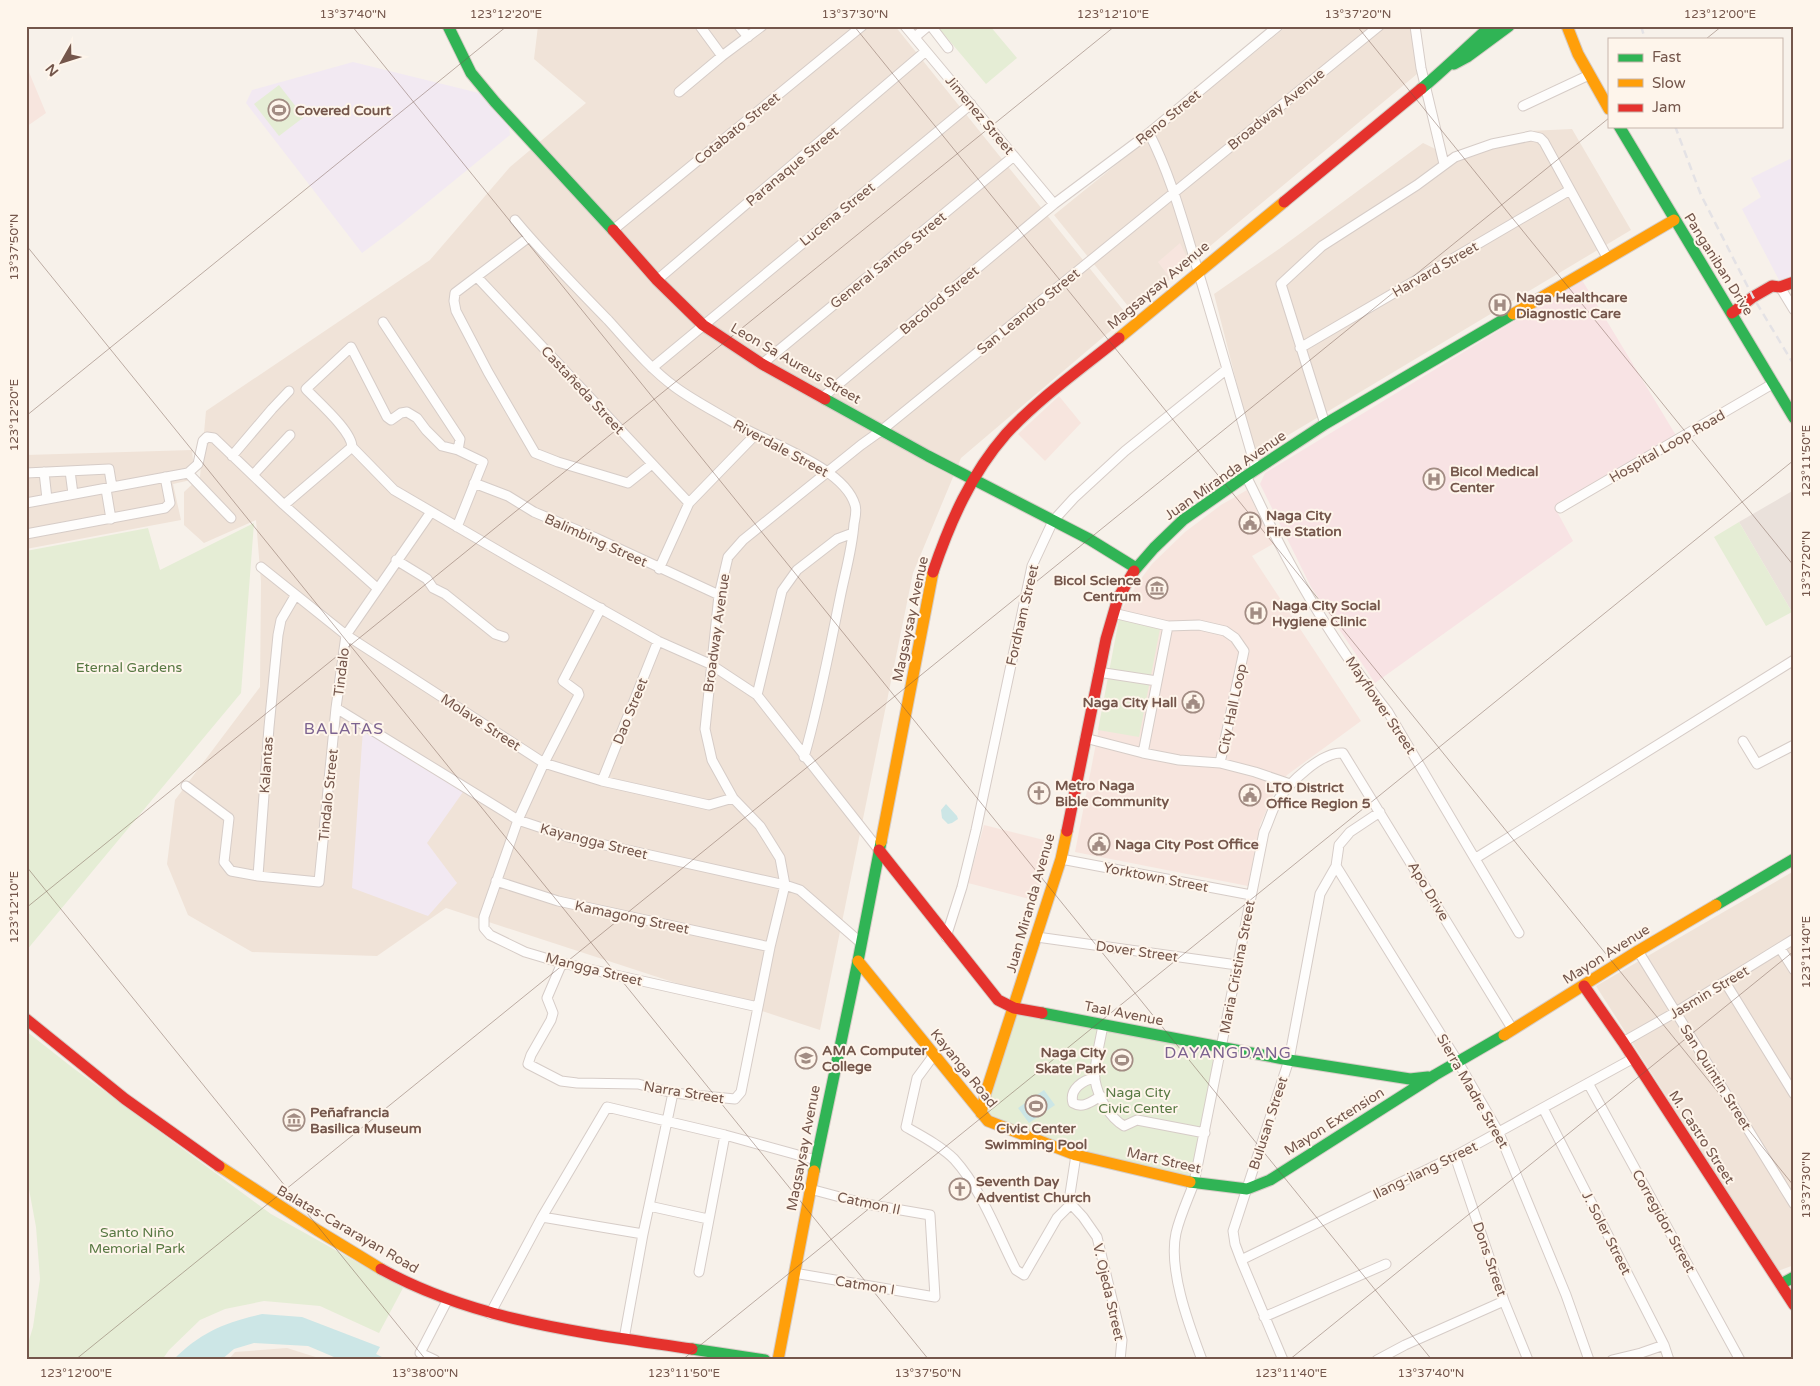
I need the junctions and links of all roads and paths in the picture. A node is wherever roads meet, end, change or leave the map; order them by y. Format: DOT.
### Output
graph roads {
  1 [pos="448,26"];
  2 [pos="700,26"];
  3 [pos="739,26"];
  4 [pos="762,26"];
  5 [pos="862,26"];
  6 [pos="906,26"];
  7 [pos="929,26"];
  8 [pos="1278,26"];
  9 [pos="1379,26"];
  10 [pos="1415,26"];
  11 [pos="1491,26"];
  12 [pos="1509,26"];
  13 [pos="1556,26"];
  14 [pos="1567,26"];
  15 [pos="748,37"];
  16 [pos="915,37"];
  17 [pos="948,48"];
  18 [pos="926,51"];
  19 [pos="1578,54"];
  20 [pos="722,56"];
  21 [pos="1447,67"];
  22 [pos="1589,75"];
  23 [pos="1426,84"];
  24 [pos="679,92"];
  25 [pos="971,104"];
  26 [pos="1523,106"];
  27 [pos="1608,107"];
  28 [pos="1620,128"];
  29 [pos="1149,133"];
  30 [pos="1014,156"];
  31 [pos="1444,164"];
  32 [pos="1570,190"];
  33 [pos="1174,193"];
  34 [pos="1054,204"];
  35 [pos="515,220"];
  36 [pos="1674,220"];
  37 [pos="613,230"];
  38 [pos="529,237"];
  39 [pos="1608,259"];
  40 [pos="1198,271"];
  41 [pos="478,277"];
  42 [pos="657,280"];
  43 [pos="1794,282"];
  44 [pos="1780,287"];
  45 [pos="1794,310"];
  46 [pos="1732,313"];
  47 [pos="383,322"];
  48 [pos="703,324"];
  49 [pos="1300,348"];
  50 [pos="762,364"];
  51 [pos="652,368"];
  52 [pos="1227,369"];
  53 [pos="1774,383"];
  54 [pos="289,391"];
  55 [pos="824,397"];
  56 [pos="1794,418"];
  57 [pos="1325,424"];
  58 [pos="882,430"];
  59 [pos="290,434"];
  60 [pos="755,435"];
  61 [pos="352,447"];
  62 [pos="458,450"];
  63 [pos="232,456"];
  64 [pos="652,464"];
  65 [pos="70,471"];
  66 [pos="44,472"];
  67 [pos="827,472"];
  68 [pos="26,473"];
  69 [pos="188,473"];
  70 [pos="1251,473"];
  71 [pos="253,475"];
  72 [pos="165,477"];
  73 [pos="974,478"];
  74 [pos="474,483"];
  75 [pos="109,488"];
  76 [pos="73,494"];
  77 [pos="47,498"];
  78 [pos="26,503"];
  79 [pos="689,503"];
  80 [pos="284,506"];
  81 [pos="1560,508"];
  82 [pos="430,512"];
  83 [pos="231,518"];
  84 [pos="110,519"];
  85 [pos="1053,521"];
  86 [pos="457,527"];
  87 [pos="853,533"];
  88 [pos="26,534"];
  89 [pos="396,560"];
  90 [pos="261,567"];
  91 [pos="1136,568"];
  92 [pos="659,569"];
  93 [pos="377,588"];
  94 [pos="718,595"];
  95 [pos="295,596"];
  96 [pos="600,608"];
  97 [pos="1113,613"];
  98 [pos="1168,626"];
  99 [pos="346,635"];
  100 [pos="504,637"];
  101 [pos="658,641"];
  102 [pos="1794,660"];
  103 [pos="710,664"];
  104 [pos="1098,672"];
  105 [pos="1157,680"];
  106 [pos="757,695"];
  107 [pos="336,708"];
  108 [pos="1085,738"];
  109 [pos="1743,741"];
  110 [pos="1794,745"];
  111 [pos="1143,753"];
  112 [pos="1343,753"];
  113 [pos="804,757"];
  114 [pos="544,763"];
  115 [pos="1220,763"];
  116 [pos="602,782"];
  117 [pos="1290,784"];
  118 [pos="186,786"];
  119 [pos="733,798"];
  120 [pos="1380,812"];
  121 [pos="518,820"];
  122 [pos="879,850"];
  123 [pos="1476,858"];
  124 [pos="1061,859"];
  125 [pos="1794,859"];
  126 [pos="1336,866"];
  127 [pos="258,876"];
  128 [pos="496,881"];
  129 [pos="785,885"];
  130 [pos="1251,895"];
  131 [pos="1519,933"];
  132 [pos="1037,937"];
  133 [pos="946,938"];
  134 [pos="1794,940"];
  135 [pos="861,943"];
  136 [pos="770,946"];
  137 [pos="1780,948"];
  138 [pos="1638,951"];
  139 [pos="858,961"];
  140 [pos="562,963"];
  141 [pos="1237,965"];
  142 [pos="1794,970"];
  143 [pos="1725,982"];
  144 [pos="1584,986"];
  145 [pos="758,1007"];
  146 [pos="1014,1008"];
  147 [pos="1676,1012"];
  148 [pos="26,1019"];
  149 [pos="1104,1025"];
  150 [pos="1513,1030"];
  151 [pos="1622,1042"];
  152 [pos="1222,1047"];
  153 [pos="934,1055"];
  154 [pos="1632,1059"];
  155 [pos="1289,1060"];
  156 [pos="1458,1062"];
  157 [pos="1435,1075"];
  158 [pos="1095,1078"];
  159 [pos="1588,1083"];
  160 [pos="986,1092"];
  161 [pos="673,1093"];
  162 [pos="965,1093"];
  163 [pos="1794,1094"];
  164 [pos="1101,1096"];
  165 [pos="1544,1108"];
  166 [pos="981,1113"];
  167 [pos="667,1122"];
  168 [pos="1499,1132"];
  169 [pos="1205,1133"];
  170 [pos="725,1135"];
  171 [pos="1076,1155"];
  172 [pos="1455,1156"];
  173 [pos="816,1160"];
  174 [pos="1194,1183"];
  175 [pos="810,1189"];
  176 [pos="1247,1189"];
  177 [pos="1071,1204"];
  178 [pos="1794,1204"];
  179 [pos="649,1206"];
  180 [pos="542,1217"];
  181 [pos="708,1219"];
  182 [pos="643,1234"];
  183 [pos="1241,1260"];
  184 [pos="1386,1264"];
  185 [pos="698,1272"];
  186 [pos="794,1274"];
  187 [pos="1794,1277"];
  188 [pos="1781,1284"];
  189 [pos="936,1297"];
  190 [pos="448,1300"];
  191 [pos="1504,1301"];
  192 [pos="1794,1305"];
  193 [pos="490,1314"];
  194 [pos="1264,1317"];
  195 [pos="624,1339"];
  196 [pos="1664,1346"];
  197 [pos="435,1360"];
  198 [pos="765,1360"];
  199 [pos="778,1360"];
  200 [pos="1120,1360"];
  201 [pos="1202,1360"];
  202 [pos="1283,1360"];
  203 [pos="1377,1360"];
  204 [pos="1528,1360"];
  205 [pos="1589,1360"];
  206 [pos="1612,1360"];
  207 [pos="1669,1360"];
  208 [pos="1740,1360"];
  1 -- 37 [label="street, Leon Sa Aureus Street"];
  2 -- 20 [label="street"];
  3 -- 15 [label="street"];
  4 -- 15 [label="street"];
  5 -- 37 [label="street, Cotabato Street"];
  6 -- 16 [label="street, Jimenez Street"];
  7 -- 16 [label="street"];
  7 -- 17 [label="street"];
  8 -- 29 [label="street, Reno Street"];
  9 -- 33 [label="street, Broadway Avenue"];
  10 -- 23 [label="street"];
  11 -- 21 [label="street, Magsaysay Avenue"];
  12 -- 21 [label="street, Magsaysay Avenue"];
  13 -- 19 [label="street"];
  14 -- 19 [label="street"];
  15 -- 20 [label="street"];
  16 -- 18 [label="street, Jimenez Street"];
  18 -- 25 [label="street, Jimenez Street"];
  18 -- 42 [label="street, Paranaque Street"];
  19 -- 22 [label="street"];
  20 -- 24 [label="street"];
  21 -- 23 [label="street, Magsaysay Avenue"];
  22 -- 26 [label="street"];
  22 -- 27 [label="street"];
  23 -- 31 [label="street"];
  23 -- 40 [label="street, Magsaysay Avenue"];
  25 -- 30 [label="street, Jimenez Street"];
  25 -- 48 [label="street, Lucena Street"];
  28 -- 36 [label="street, Panganiban Drive"];
  29 -- 33 [label="street, Mayflower Street"];
  29 -- 34 [label="street, Reno Street"];
  30 -- 34 [label="street, Jimenez Street"];
  30 -- 50 [label="street, General Santos Street"];
  31 -- 32 [label="street"];
  31 -- 49 [label="street"];
  32 -- 39 [label="street"];
  32 -- 49 [label="street, Harvard Street"];
  33 -- 40 [label="street, Mayflower Street"];
  33 -- 58 [label="street, San Leandro Street"];
  34 -- 55 [label="street, Bacolod Street"];
  35 -- 38 [label="street, Riverdale Street"];
  36 -- 39 [label="street, Juan Miranda Avenue"];
  36 -- 46 [label="street, Panganiban Drive"];
  37 -- 42 [label="street, Leon Sa Aureus Street"];
  38 -- 41 [label="street"];
  38 -- 51 [label="street, Riverdale Street"];
  39 -- 57 [label="street, Juan Miranda Avenue"];
  40 -- 52 [label="street, Mayflower Street"];
  40 -- 73 [label="street, Magsaysay Avenue"];
  41 -- 64 [label="street, Castañeda Street"];
  41 -- 64 [label="street"];
  42 -- 48 [label="street, Leon Sa Aureus Street"];
  43 -- 44 [label="street"];
  44 -- 45 [label="street"];
  44 -- 46 [label="street"];
  46 -- 53 [label="street, Panganiban Drive"];
  47 -- 62 [label="street"];
  48 -- 50 [label="street, Leon Sa Aureus Street"];
  48 -- 51 [label="street, Lucena Street"];
  49 -- 57 [label="street"];
  50 -- 55 [label="street, Leon Sa Aureus Street"];
  51 -- 60 [label="street, Riverdale Street"];
  52 -- 70 [label="street, Mayflower Street"];
  52 -- 85 [label="street, Fordham Street"];
  53 -- 56 [label="street, Panganiban Drive"];
  53 -- 81 [label="street, Hospital Loop Road"];
  54 -- 63 [label="street"];
  55 -- 58 [label="street, Leon Sa Aureus Street"];
  57 -- 70 [label="street, Juan Miranda Avenue"];
  58 -- 67 [label="street, Broadway Avenue"];
  58 -- 73 [label="street, Leon Sa Aureus Street"];
  59 -- 71 [label="street"];
  60 -- 67 [label="street, Riverdale Street"];
  60 -- 79 [label="street"];
  61 -- 62 [label="street"];
  61 -- 80 [label="street"];
  61 -- 82 [label="street"];
  62 -- 74 [label="street"];
  63 -- 69 [label="street"];
  63 -- 71 [label="street"];
  64 -- 79 [label="street, Castañeda Street"];
  65 -- 66 [label="street"];
  65 -- 75 [label="street"];
  65 -- 76 [label="street"];
  66 -- 68 [label="street"];
  66 -- 77 [label="street"];
  67 -- 87 [label="street, Riverdale Street"];
  67 -- 94 [label="street, Broadway Avenue"];
  69 -- 72 [label="street"];
  69 -- 83 [label="street"];
  70 -- 91 [label="street, Juan Miranda Avenue"];
  70 -- 123 [label="street, Mayflower Street"];
  71 -- 80 [label="street"];
  72 -- 75 [label="street"];
  72 -- 84 [label="street"];
  73 -- 85 [label="street, Leon Sa Aureus Street"];
  73 -- 122 [label="street, Magsaysay Avenue"];
  74 -- 86 [label="street"];
  74 -- 92 [label="street, Balimbing Street"];
  75 -- 76 [label="street"];
  75 -- 84 [label="street"];
  76 -- 77 [label="street"];
  77 -- 78 [label="street"];
  79 -- 92 [label="street"];
  80 -- 93 [label="street"];
  82 -- 86 [label="street"];
  82 -- 89 [label="street"];
  84 -- 88 [label="street"];
  85 -- 91 [label="street, Leon Sa Aureus Street"];
  85 -- 133 [label="street, Fordham Street"];
  86 -- 96 [label="street"];
  87 -- 106 [label="street"];
  87 -- 113 [label="street, Riverdale Street"];
  89 -- 93 [label="street"];
  89 -- 100 [label="street"];
  90 -- 95 [label="street, Molave Street"];
  91 -- 97 [label="street, Juan Miranda Avenue"];
  92 -- 94 [label="street, Balimbing Street"];
  93 -- 99 [label="street"];
  94 -- 103 [label="street, Broadway Avenue"];
  95 -- 99 [label="street, Molave Street"];
  95 -- 127 [label="street, Kalantas"];
  96 -- 101 [label="street"];
  96 -- 114 [label="street"];
  97 -- 98 [label="street, City Hall Loop"];
  97 -- 104 [label="street, Juan Miranda Avenue"];
  98 -- 105 [label="street"];
  98 -- 115 [label="street, City Hall Loop"];
  99 -- 107 [label="street, Tindalo"];
  99 -- 114 [label="street, Molave Street"];
  101 -- 103 [label="street"];
  101 -- 116 [label="street, Dao Street"];
  102 -- 123 [label="street"];
  103 -- 106 [label="street"];
  103 -- 119 [label="street, Broadway Avenue"];
  104 -- 105 [label="street"];
  104 -- 108 [label="street, Juan Miranda Avenue"];
  105 -- 111 [label="street"];
  106 -- 113 [label="street"];
  107 -- 121 [label="street, Kayangga Street"];
  107 -- 127 [label="street, Tindalo Street"];
  108 -- 111 [label="street"];
  108 -- 124 [label="street, Juan Miranda Avenue"];
  109 -- 110 [label="street"];
  111 -- 115 [label="street"];
  112 -- 117 [label="street, Maria Cristina Street"];
  112 -- 120 [label="street, Apo Drive"];
  113 -- 122 [label="street"];
  114 -- 116 [label="street, Molave Street"];
  114 -- 121 [label="street"];
  115 -- 117 [label="street"];
  116 -- 119 [label="street, Molave Street"];
  117 -- 130 [label="street, Maria Cristina Street"];
  118 -- 127 [label="street"];
  119 -- 129 [label="street, Broadway Avenue"];
  120 -- 126 [label="street, Bulusan Street"];
  120 -- 150 [label="street, Apo Drive"];
  121 -- 128 [label="street"];
  121 -- 129 [label="street, Kayangga Street"];
  122 -- 133 [label="street, Taal Avenue"];
  122 -- 135 [label="street, Magsaysay Avenue"];
  123 -- 131 [label="street, Mayflower Street"];
  124 -- 130 [label="street, Yorktown Street"];
  124 -- 132 [label="street, Juan Miranda Avenue"];
  125 -- 138 [label="street, Mayon Avenue"];
  126 -- 155 [label="street, Bulusan Street"];
  126 -- 156 [label="street, Sierra Madre Street"];
  128 -- 136 [label="street, Kamagong Street"];
  128 -- 140 [label="street, Mangga Street"];
  129 -- 135 [label="street, Kayangga Street"];
  129 -- 136 [label="street, Narra Street"];
  130 -- 141 [label="street, Maria Cristina Street"];
  132 -- 141 [label="street, Dover Street"];
  132 -- 146 [label="street, Juan Miranda Avenue"];
  133 -- 146 [label="street, Taal Avenue"];
  134 -- 137 [label="street, Jasmin Street"];
  135 -- 139 [label="street, Magsaysay Avenue"];
  136 -- 145 [label="street, Narra Street"];
  137 -- 142 [label="street"];
  137 -- 143 [label="street, Jasmin Street"];
  138 -- 144 [label="street, Mayon Avenue"];
  138 -- 147 [label="street, San Quintin Street"];
  139 -- 153 [label="street, Kayanga Road"];
  139 -- 173 [label="street, Magsaysay Avenue"];
  140 -- 145 [label="street, Mangga Street"];
  140 -- 161 [label="street, Narra Street"];
  141 -- 152 [label="street, Maria Cristina Street"];
  143 -- 147 [label="street, Jasmin Street"];
  143 -- 163 [label="street"];
  144 -- 150 [label="street, Mayon Avenue"];
  144 -- 151 [label="street, M. Castro Street"];
  145 -- 161 [label="street, Narra Street"];
  146 -- 149 [label="street, Taal Avenue"];
  146 -- 160 [label="street, Juan Miranda Avenue"];
  147 -- 151 [label="street, Jasmin Street"];
  147 -- 178 [label="street, San Quintin Street"];
  148 -- 190 [label="street, Balatas-Cararayan Road"];
  149 -- 152 [label="street, Taal Avenue"];
  149 -- 158 [label="street"];
  150 -- 156 [label="street, Mayon Avenue"];
  151 -- 154 [label="street, M. Castro Street"];
  152 -- 155 [label="street, Taal Avenue"];
  152 -- 169 [label="street, Maria Cristina Street"];
  153 -- 162 [label="street, Kayanga Road"];
  153 -- 177 [label="street"];
  154 -- 159 [label="street, Ilang-ilang Street"];
  154 -- 188 [label="street, M. Castro Street"];
  155 -- 157 [label="street, Taal Avenue"];
  155 -- 176 [label="street, Bulusan Street"];
  156 -- 157 [label="street, Mayon Avenue"];
  156 -- 168 [label="street, Sierra Madre Street"];
  157 -- 176 [label="street, Mayon Extension"];
  158 -- 164 [label="street"];
  158 -- 164 [label="street"];
  159 -- 165 [label="street, Ilang-ilang Street"];
  159 -- 208 [label="street, Corregidor Street"];
  160 -- 162 [label="street"];
  160 -- 166 [label="street, Juan Miranda Avenue"];
  161 -- 167 [label="street"];
  162 -- 166 [label="street, Kayanga Road"];
  164 -- 169 [label="street"];
  165 -- 168 [label="street, Ilang-ilang Street"];
  165 -- 196 [label="street, J. Soler Street"];
  166 -- 171 [label="street, Kayanga Road"];
  167 -- 170 [label="street"];
  167 -- 179 [label="street"];
  167 -- 180 [label="street"];
  168 -- 172 [label="street, Ilang-ilang Street"];
  168 -- 205 [label="street, Sierra Madre Street"];
  169 -- 174 [label="street, Maria Cristina Street"];
  170 -- 173 [label="street"];
  170 -- 181 [label="street"];
  171 -- 174 [label="street, Mart Street"];
  171 -- 177 [label="street"];
  172 -- 183 [label="street, Ilang-ilang Street"];
  172 -- 191 [label="street, Dons Street"];
  173 -- 175 [label="street, Magsaysay Avenue"];
  174 -- 176 [label="street, Mart Street"];
  174 -- 201 [label="street, Maria Cristina Street"];
  175 -- 186 [label="street, Magsaysay Avenue"];
  175 -- 189 [label="street, Catmon II"];
  176 -- 183 [label="street, Bulusan Street"];
  177 -- 200 [label="street, V. Ojeda Street"];
  179 -- 181 [label="street"];
  179 -- 182 [label="street"];
  180 -- 182 [label="street"];
  180 -- 193 [label="street"];
  181 -- 185 [label="street"];
  182 -- 195 [label="street"];
  183 -- 194 [label="street, Bulusan Street"];
  184 -- 194 [label="street"];
  186 -- 189 [label="street, Catmon I"];
  186 -- 199 [label="street, Magsaysay Avenue"];
  187 -- 188 [label="street"];
  188 -- 192 [label="street, M. Castro Street"];
  190 -- 193 [label="street, Balatas-Cararayan Road"];
  190 -- 197 [label="street"];
  191 -- 203 [label="street"];
  191 -- 204 [label="street, Dons Street"];
  193 -- 195 [label="street, Balatas-Cararayan Road"];
  194 -- 202 [label="street, Bulusan Street"];
  195 -- 198 [label="street, Balatas-Cararayan Road"];
  196 -- 206 [label="street"];
  196 -- 207 [label="street, J. Soler Street"];
}
